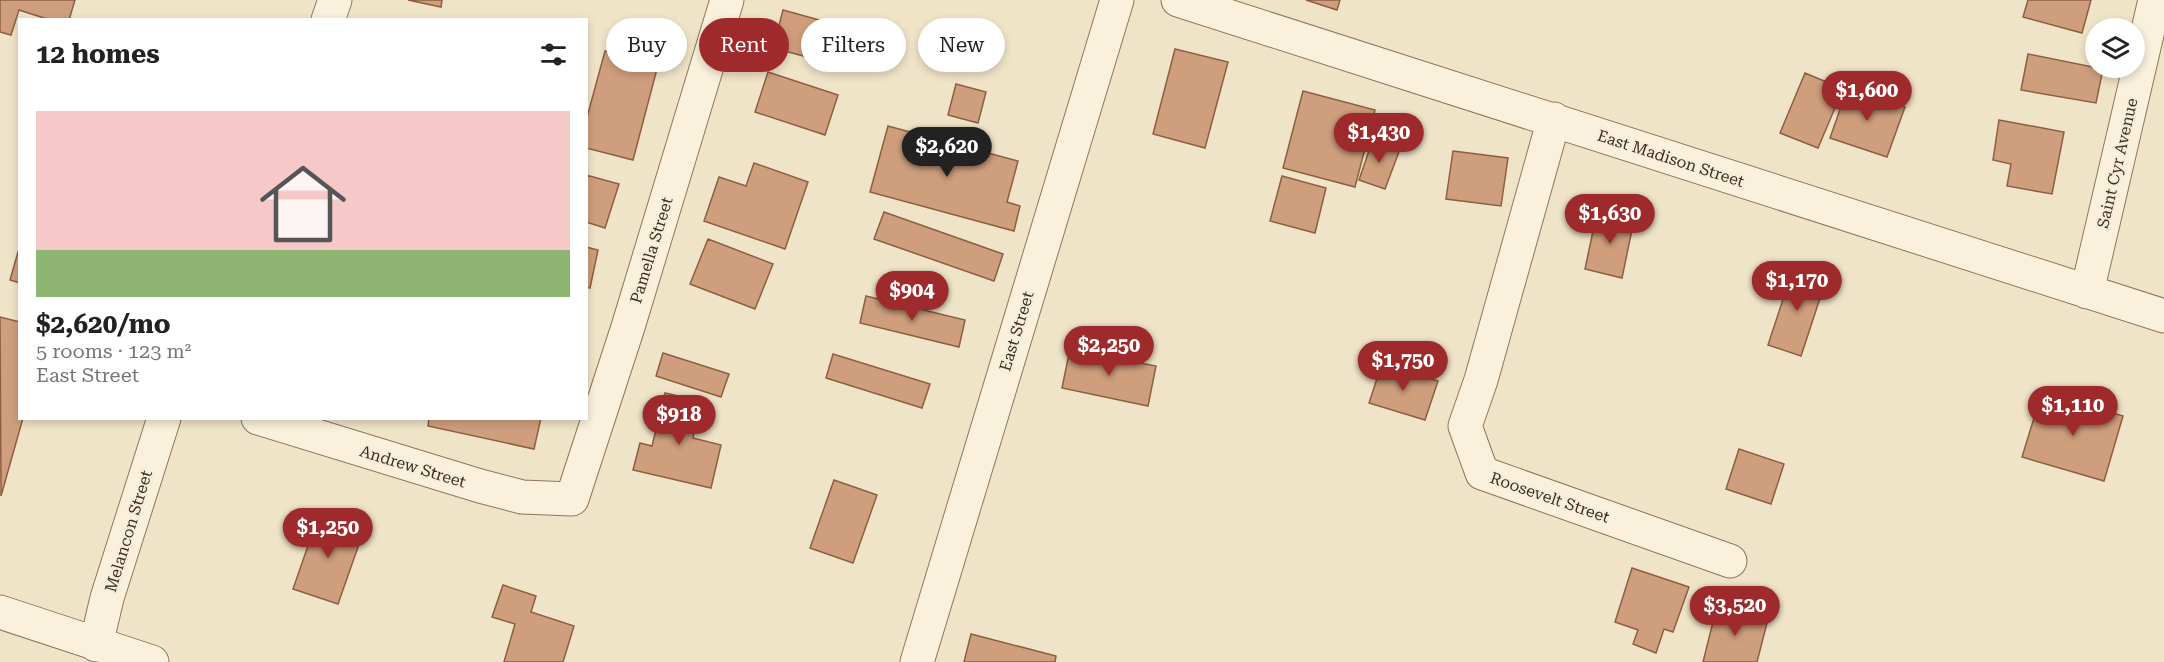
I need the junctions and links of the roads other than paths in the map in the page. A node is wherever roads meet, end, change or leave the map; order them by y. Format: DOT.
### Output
graph roads {
  1 [pos="335,0"];
  2 [pos="727,0"];
  3 [pos="1117,0"];
  4 [pos="1178,0"];
  5 [pos="2155,0"];
  6 [pos="329,18"];
  7 [pos="1554,119"];
  8 [pos="2087,292"];
  9 [pos="2164,316"];
  10 [pos="163,420"];
  11 [pos="265,420"];
  12 [pos="572,499"];
  13 [pos="1730,561"];
  14 [pos="0,612"];
  15 [pos="96,645"];
  16 [pos="152,662"];
  17 [pos="917,662"];
  1 -- 6 [label="street"];
  2 -- 12 [label="street, Pamella Street"];
  3 -- 17 [label="street, East Street"];
  4 -- 7 [label="street, East Madison Street"];
  5 -- 8 [label="street, Saint Cyr Avenue"];
  7 -- 8 [label="street, East Madison Street"];
  7 -- 13 [label="street, Roosevelt Street"];
  8 -- 9 [label="street, East Madison Street"];
  10 -- 15 [label="street, Melancon Street"];
  11 -- 12 [label="street, Andrew Street"];
  14 -- 15 [label="street"];
  15 -- 16 [label="street"];
}
